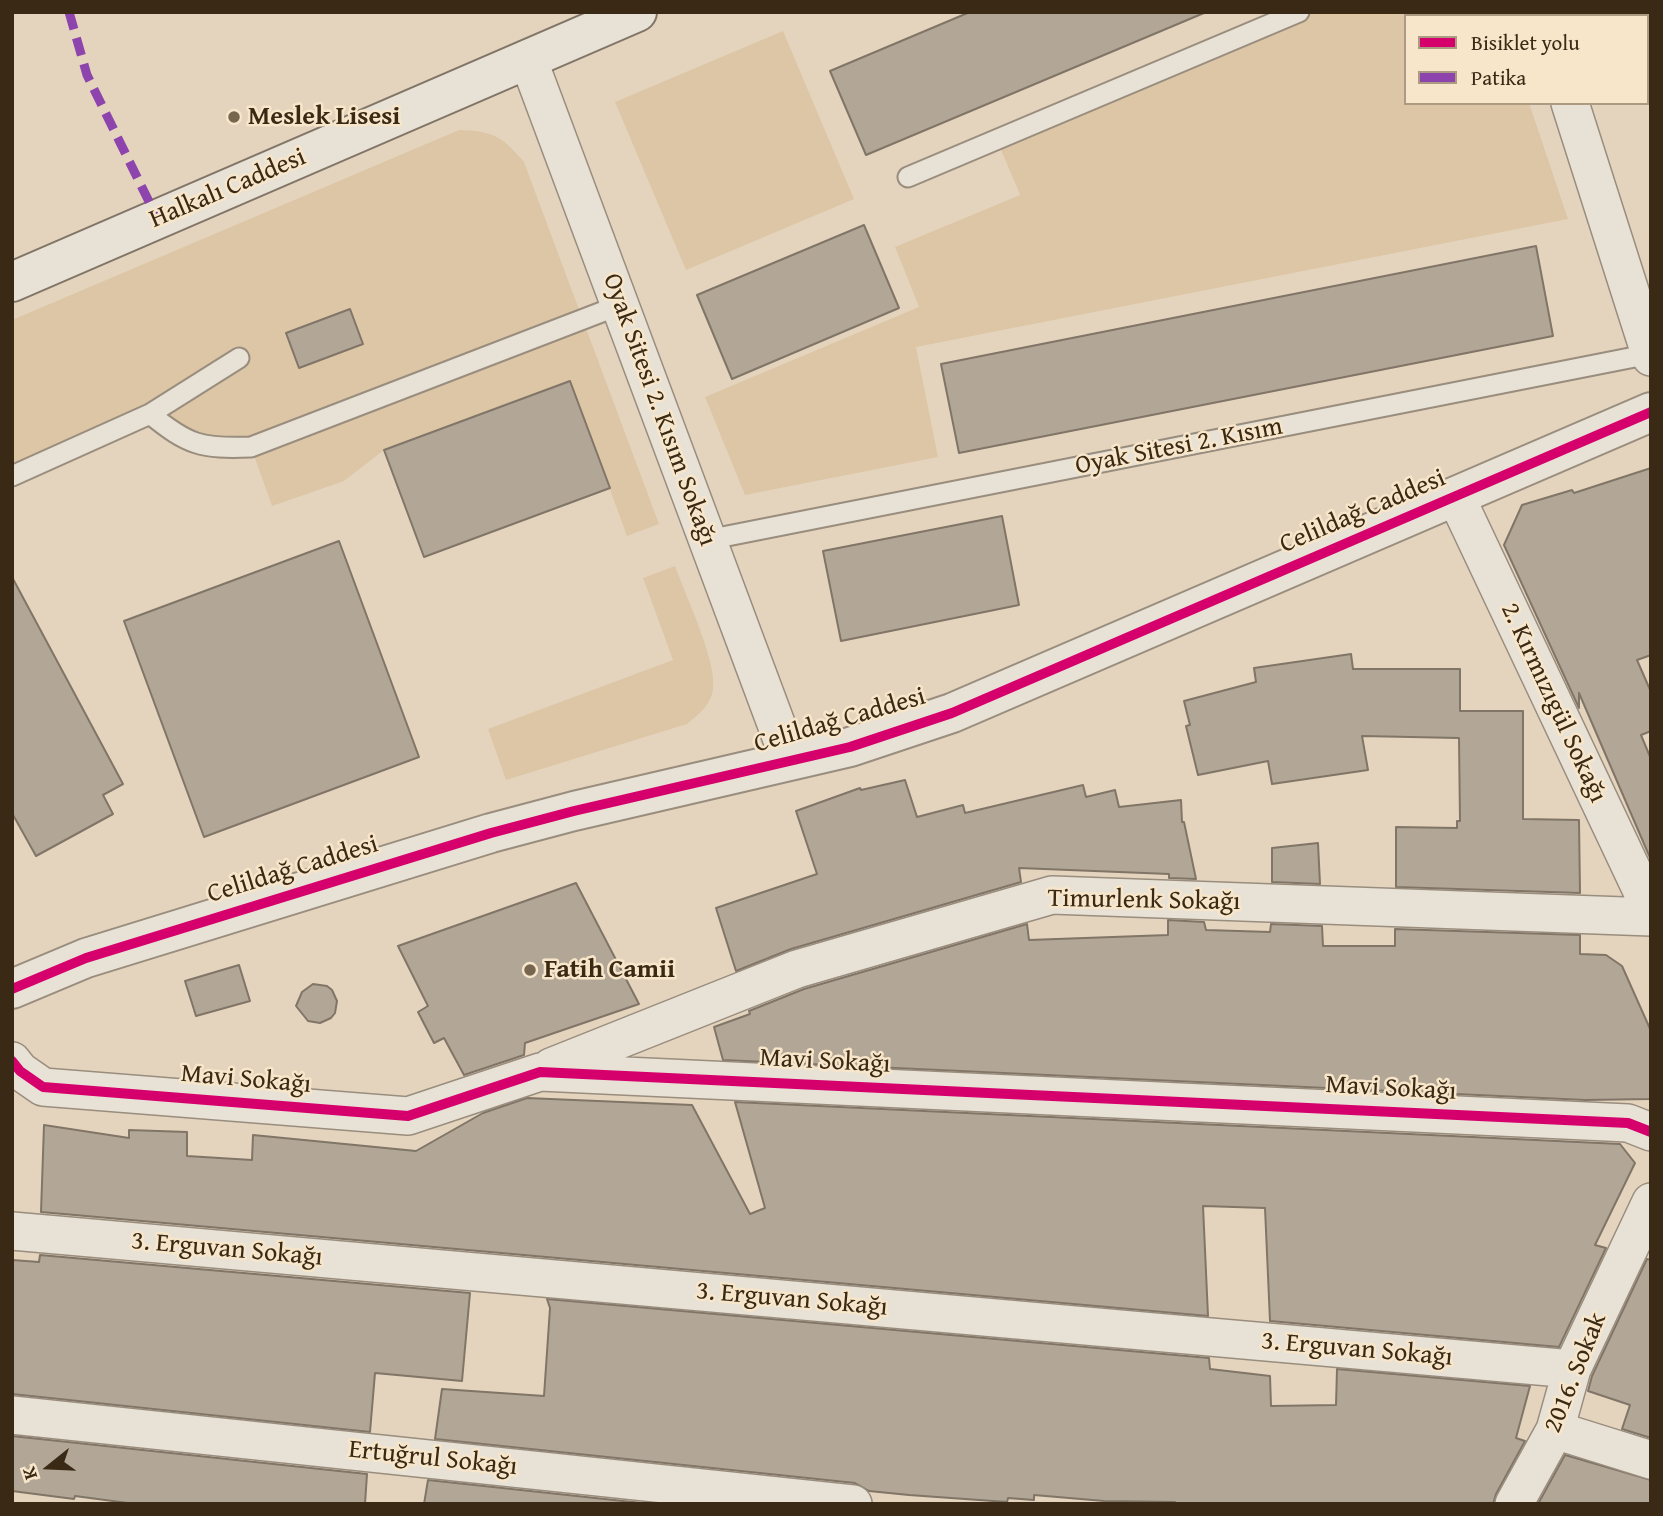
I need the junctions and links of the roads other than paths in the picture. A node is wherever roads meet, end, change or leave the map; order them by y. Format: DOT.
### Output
graph roads {
  1 [pos="637,12"];
  2 [pos="1299,12"];
  3 [pos="528,59"];
  4 [pos="1571,105"];
  5 [pos="908,177"];
  6 [pos="12,282"];
  7 [pos="620,304"];
  8 [pos="1650,355"];
  9 [pos="239,358"];
  10 [pos="1651,412"];
  11 [pos="150,414"];
  12 [pos="12,476"];
  13 [pos="1456,497"];
  14 [pos="707,540"];
  15 [pos="790,761"];
  16 [pos="1651,910"];
  17 [pos="1651,917"];
  18 [pos="12,989"];
  19 [pos="12,1061"];
  20 [pos="540,1072"];
  21 [pos="1651,1132"];
  22 [pos="1651,1202"];
  23 [pos="12,1231"];
  24 [pos="1572,1369"];
  25 [pos="12,1415"];
  26 [pos="1555,1430"];
  27 [pos="1651,1460"];
  28 [pos="853,1504"];
  29 [pos="1514,1504"];
  1 -- 3 [label="street, Halkalı Caddesi"];
  2 -- 5 [label="lane"];
  3 -- 6 [label="street, Halkalı Caddesi"];
  3 -- 7 [label="street, Oyak Sitesi 2. Kısım Sokağı"];
  4 -- 8 [label="street"];
  7 -- 11 [label="lane"];
  7 -- 14 [label="street, Oyak Sitesi 2. Kısım Sokağı"];
  8 -- 14 [label="lane, Oyak Sitesi 2. Kısım"];
  9 -- 11 [label="lane"];
  10 -- 13 [label="street, Celildağ Caddesi"];
  11 -- 12 [label="lane"];
  13 -- 15 [label="street, Celildağ Caddesi"];
  13 -- 16 [label="street, 2. Kırmızıgül Sokağı"];
  14 -- 15 [label="street, Oyak Sitesi 2. Kısım Sokağı"];
  15 -- 18 [label="street, Celildağ Caddesi"];
  17 -- 20 [label="street, Timurlenk Sokağı"];
  19 -- 20 [label="street, Mavi Sokağı"];
  20 -- 21 [label="street, Mavi Sokağı"];
  22 -- 24 [label="street, 2016. Sokak"];
  23 -- 24 [label="street, 3. Erguvan Sokağı"];
  24 -- 26 [label="street, 2016. Sokak"];
  25 -- 28 [label="street, Ertuğrul Sokağı"];
  26 -- 27 [label="street"];
  26 -- 29 [label="street, 2016. Sokak"];
}
